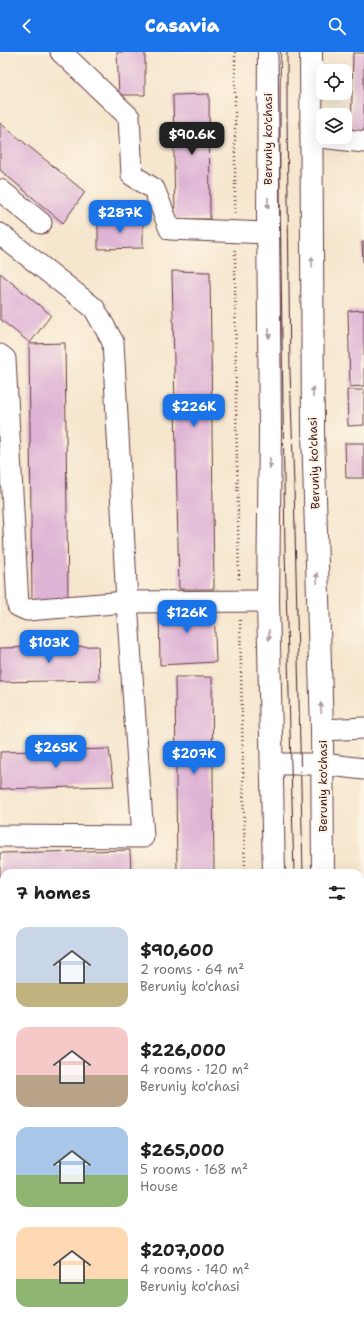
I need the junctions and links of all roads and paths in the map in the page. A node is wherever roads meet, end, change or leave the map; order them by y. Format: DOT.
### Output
graph roads {
  1 [pos="61,52"];
  2 [pos="235,52"];
  3 [pos="269,52"];
  4 [pos="311,52"];
  5 [pos="311,136"];
  6 [pos="364,142"];
  7 [pos="0,190"];
  8 [pos="41,223"];
  9 [pos="235,232"];
  10 [pos="268,233"];
  11 [pos="0,234"];
  12 [pos="0,355"];
  13 [pos="239,601"];
  14 [pos="268,601"];
  15 [pos="127,602"];
  16 [pos="364,728"];
  17 [pos="322,730"];
  18 [pos="272,764"];
  19 [pos="322,764"];
  20 [pos="364,769"];
  21 [pos="0,836"];
  22 [pos="245,869"];
  23 [pos="274,869"];
  24 [pos="323,869"];
  1 -- 9 [label="street"];
  2 -- 9 [label="path"];
  3 -- 10 [label="main road, Beruniy ko'chasi, one-way"];
  4 -- 5 [label="main road, Beruniy ko'chasi"];
  5 -- 6 [label="street"];
  17 -- 5 [label="main road, Beruniy ko'chasi, one-way"];
  7 -- 8 [label="street"];
  9 -- 10 [label="street"];
  9 -- 13 [label="path"];
  10 -- 14 [label="main road, Beruniy ko'chasi, one-way"];
  11 -- 15 [label="street"];
  12 -- 15 [label="street"];
  13 -- 14 [label="street"];
  13 -- 15 [label="street"];
  13 -- 22 [label="path"];
  14 -- 18 [label="main road, Beruniy ko'chasi, one-way"];
  15 -- 21 [label="street"];
  16 -- 17 [label="street"];
  17 -- 19 [label="main road, Beruniy ko'chasi"];
  18 -- 19 [label="street"];
  18 -- 23 [label="main road, Beruniy ko'chasi"];
  19 -- 20 [label="street"];
  19 -- 24 [label="main road, Beruniy ko'chasi"];
}
